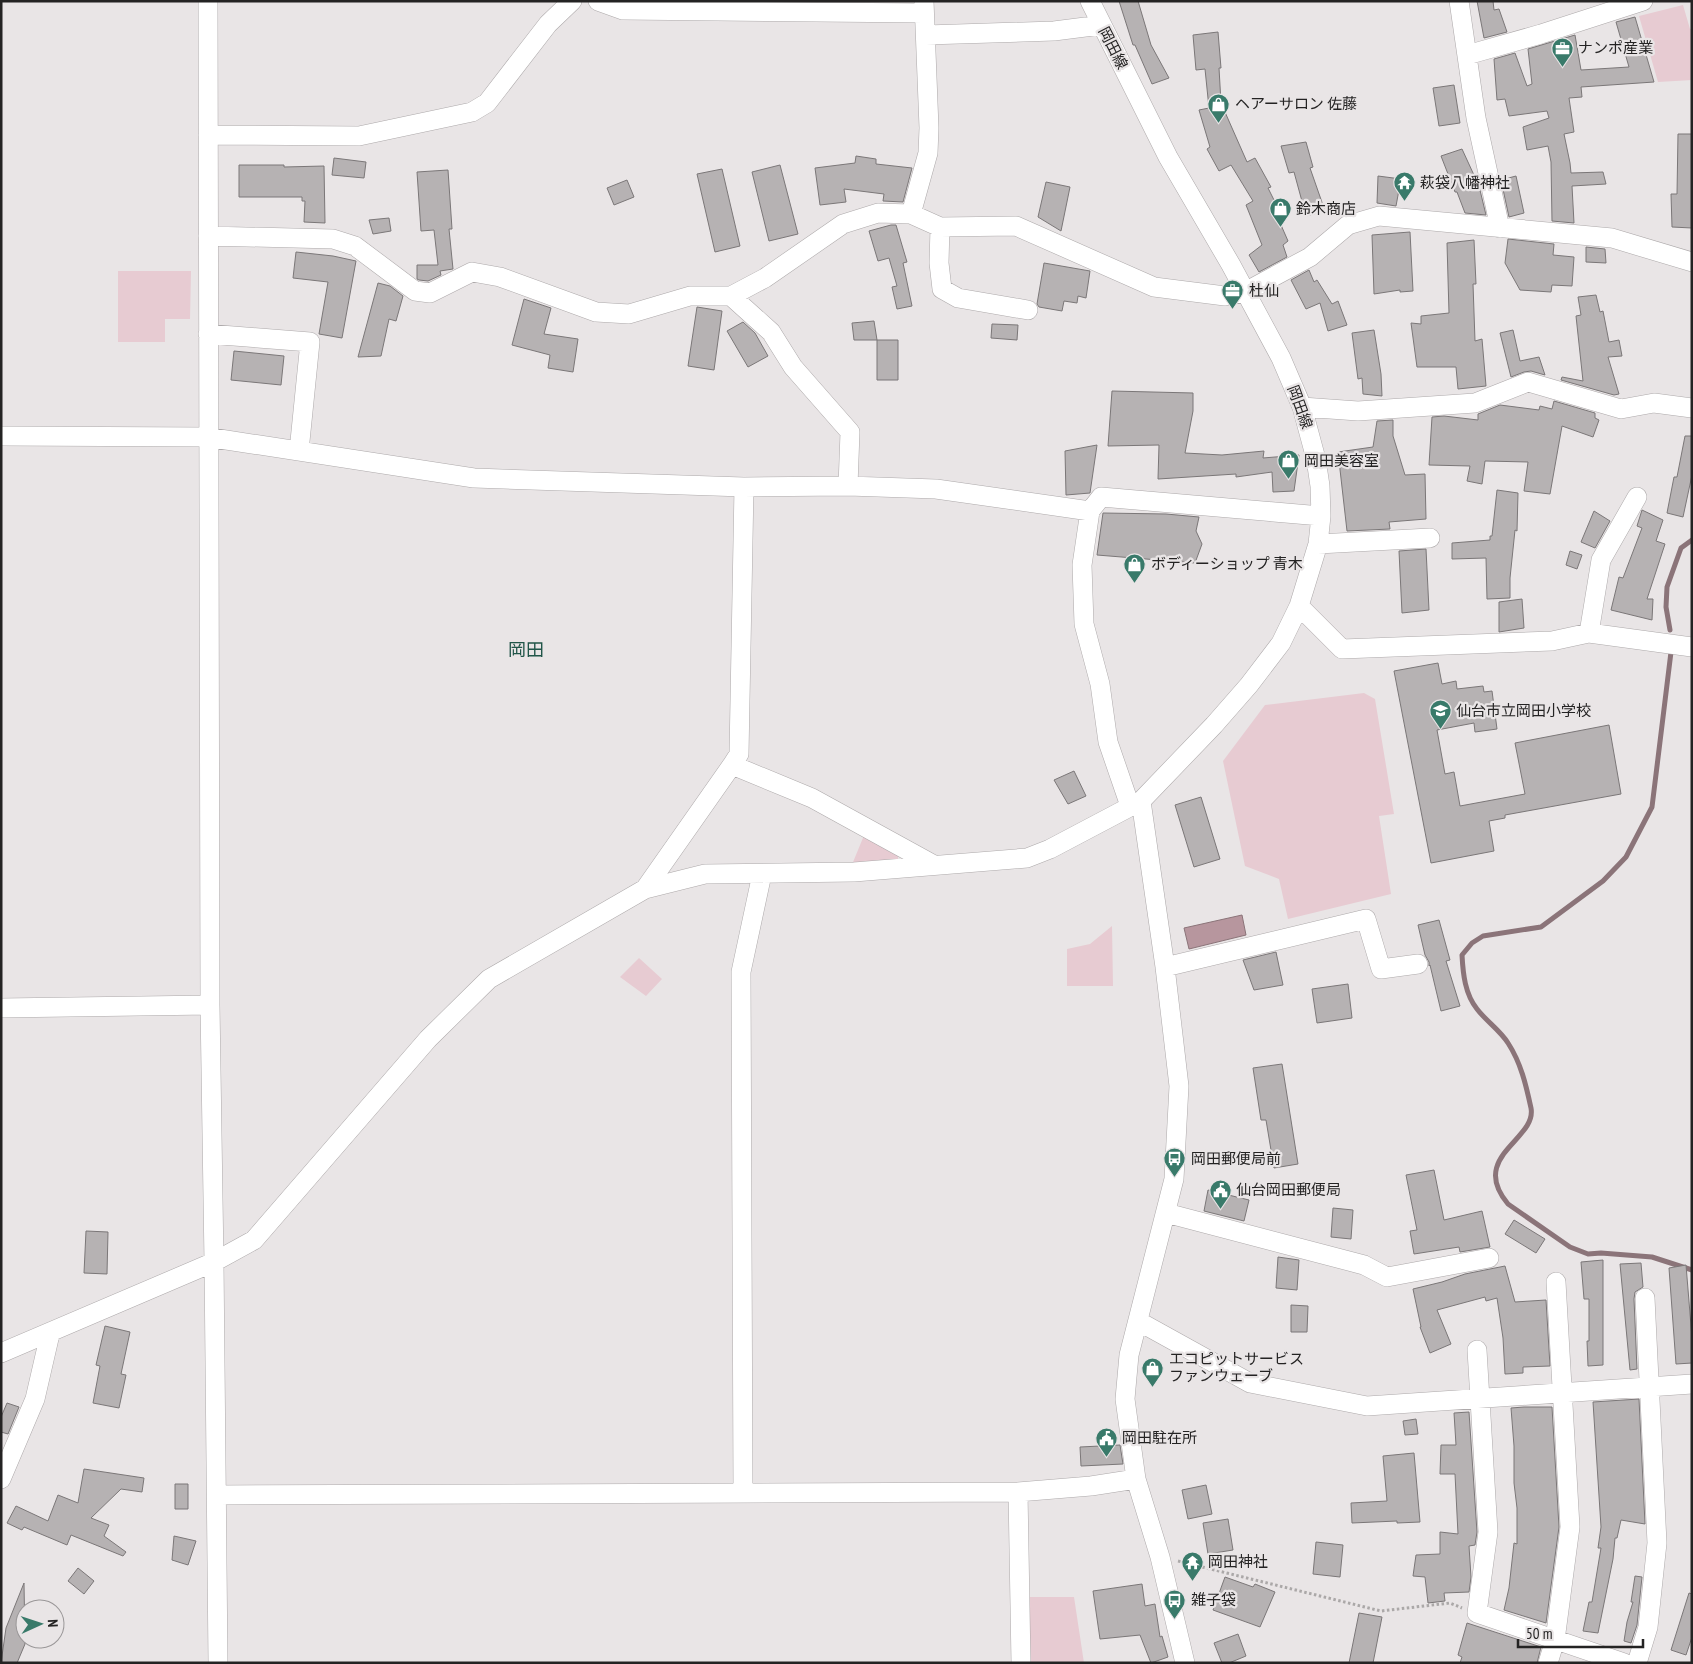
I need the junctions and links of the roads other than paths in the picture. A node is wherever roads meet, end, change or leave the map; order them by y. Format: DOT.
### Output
graph roads {
  1 [pos="208,1"];
  2 [pos="572,1"];
  3 [pos="598,1"];
  4 [pos="1090,1"];
  5 [pos="1459,1"];
  6 [pos="1643,1"];
  7 [pos="924,7"];
  8 [pos="1101,25"];
  9 [pos="926,35"];
  10 [pos="1467,55"];
  11 [pos="208,135"];
  12 [pos="911,214"];
  13 [pos="940,227"];
  14 [pos="1500,228"];
  15 [pos="208,236"];
  16 [pos="1692,262"];
  17 [pos="1245,292"];
  18 [pos="731,296"];
  19 [pos="1028,310"];
  20 [pos="208,334"];
  21 [pos="1302,407"];
  22 [pos="1692,408"];
  23 [pos="1,436"];
  24 [pos="207,437"];
  25 [pos="299,452"];
  26 [pos="848,486"];
  27 [pos="744,487"];
  28 [pos="1636,497"];
  29 [pos="1090,512"];
  30 [pos="1321,516"];
  31 [pos="1430,538"];
  32 [pos="1318,544"];
  33 [pos="1299,606"];
  34 [pos="1589,633"];
  35 [pos="1692,647"];
  36 [pos="732,765"];
  37 [pos="1136,803"];
  38 [pos="934,865"];
  39 [pos="762,874"];
  40 [pos="645,889"];
  41 [pos="1418,964"];
  42 [pos="1165,967"];
  43 [pos="210,1005"];
  44 [pos="1,1008"];
  45 [pos="1166,1213"];
  46 [pos="1489,1258"];
  47 [pos="214,1262"];
  48 [pos="1556,1282"];
  49 [pos="1645,1298"];
  50 [pos="1138,1321"];
  51 [pos="50,1334"];
  52 [pos="1477,1350"];
  53 [pos="1,1353"];
  54 [pos="1692,1384"];
  55 [pos="1649,1387"];
  56 [pos="1562,1393"];
  57 [pos="1481,1398"];
  58 [pos="1,1479"];
  59 [pos="1136,1479"];
  60 [pos="1018,1492"];
  61 [pos="743,1493"];
  62 [pos="217,1495"];
  63 [pos="1555,1640"];
  64 [pos="218,1663"];
  65 [pos="1021,1663"];
  66 [pos="1185,1663"];
  67 [pos="1548,1663"];
  68 [pos="1624,1663"];
  69 [pos="1637,1663"];
  1 -- 11 [label="street"];
  2 -- 11 [label="street"];
  3 -- 7 [label="street"];
  4 -- 8 [label="street, 岡田線"];
  5 -- 10 [label="street"];
  6 -- 10 [label="street"];
  7 -- 9 [label="street"];
  8 -- 9 [label="street"];
  8 -- 17 [label="street, 岡田線"];
  9 -- 12 [label="street"];
  10 -- 14 [label="street"];
  11 -- 15 [label="street"];
  12 -- 13 [label="street"];
  12 -- 18 [label="street"];
  13 -- 17 [label="street"];
  13 -- 19 [label="street"];
  14 -- 16 [label="street"];
  14 -- 17 [label="street"];
  15 -- 18 [label="street"];
  15 -- 20 [label="street"];
  17 -- 21 [label="street, 岡田線"];
  18 -- 26 [label="street"];
  20 -- 24 [label="street"];
  20 -- 25 [label="street"];
  21 -- 22 [label="street"];
  21 -- 30 [label="street, 岡田線"];
  23 -- 24 [label="street"];
  24 -- 25 [label="street"];
  24 -- 43 [label="street"];
  25 -- 27 [label="street"];
  26 -- 27 [label="street"];
  26 -- 29 [label="street"];
  27 -- 36 [label="street"];
  28 -- 34 [label="street"];
  29 -- 30 [label="street"];
  29 -- 37 [label="street"];
  30 -- 32 [label="street, 岡田線"];
  31 -- 32 [label="street"];
  32 -- 33 [label="street, 岡田線"];
  33 -- 34 [label="street"];
  33 -- 37 [label="street, 岡田線"];
  34 -- 35 [label="street"];
  36 -- 38 [label="street"];
  36 -- 40 [label="street"];
  37 -- 38 [label="street, 岡田線"];
  37 -- 42 [label="street"];
  38 -- 39 [label="street, 岡田線"];
  39 -- 40 [label="street, 岡田線"];
  39 -- 61 [label="street"];
  40 -- 47 [label="street"];
  41 -- 42 [label="street"];
  42 -- 45 [label="street"];
  43 -- 44 [label="street"];
  43 -- 47 [label="street"];
  45 -- 46 [label="street"];
  45 -- 50 [label="street"];
  47 -- 51 [label="street"];
  47 -- 62 [label="street"];
  48 -- 56 [label="street"];
  49 -- 55 [label="street"];
  50 -- 57 [label="street"];
  50 -- 59 [label="street"];
  51 -- 53 [label="street"];
  51 -- 58 [label="street"];
  52 -- 57 [label="street"];
  54 -- 55 [label="street"];
  55 -- 56 [label="street"];
  55 -- 69 [label="street"];
  56 -- 57 [label="street"];
  56 -- 63 [label="street"];
  57 -- 63 [label="street"];
  59 -- 60 [label="street"];
  59 -- 66 [label="street"];
  60 -- 61 [label="street"];
  60 -- 65 [label="street"];
  61 -- 62 [label="street"];
  62 -- 64 [label="street"];
  63 -- 67 [label="street"];
  63 -- 68 [label="street"];
}
